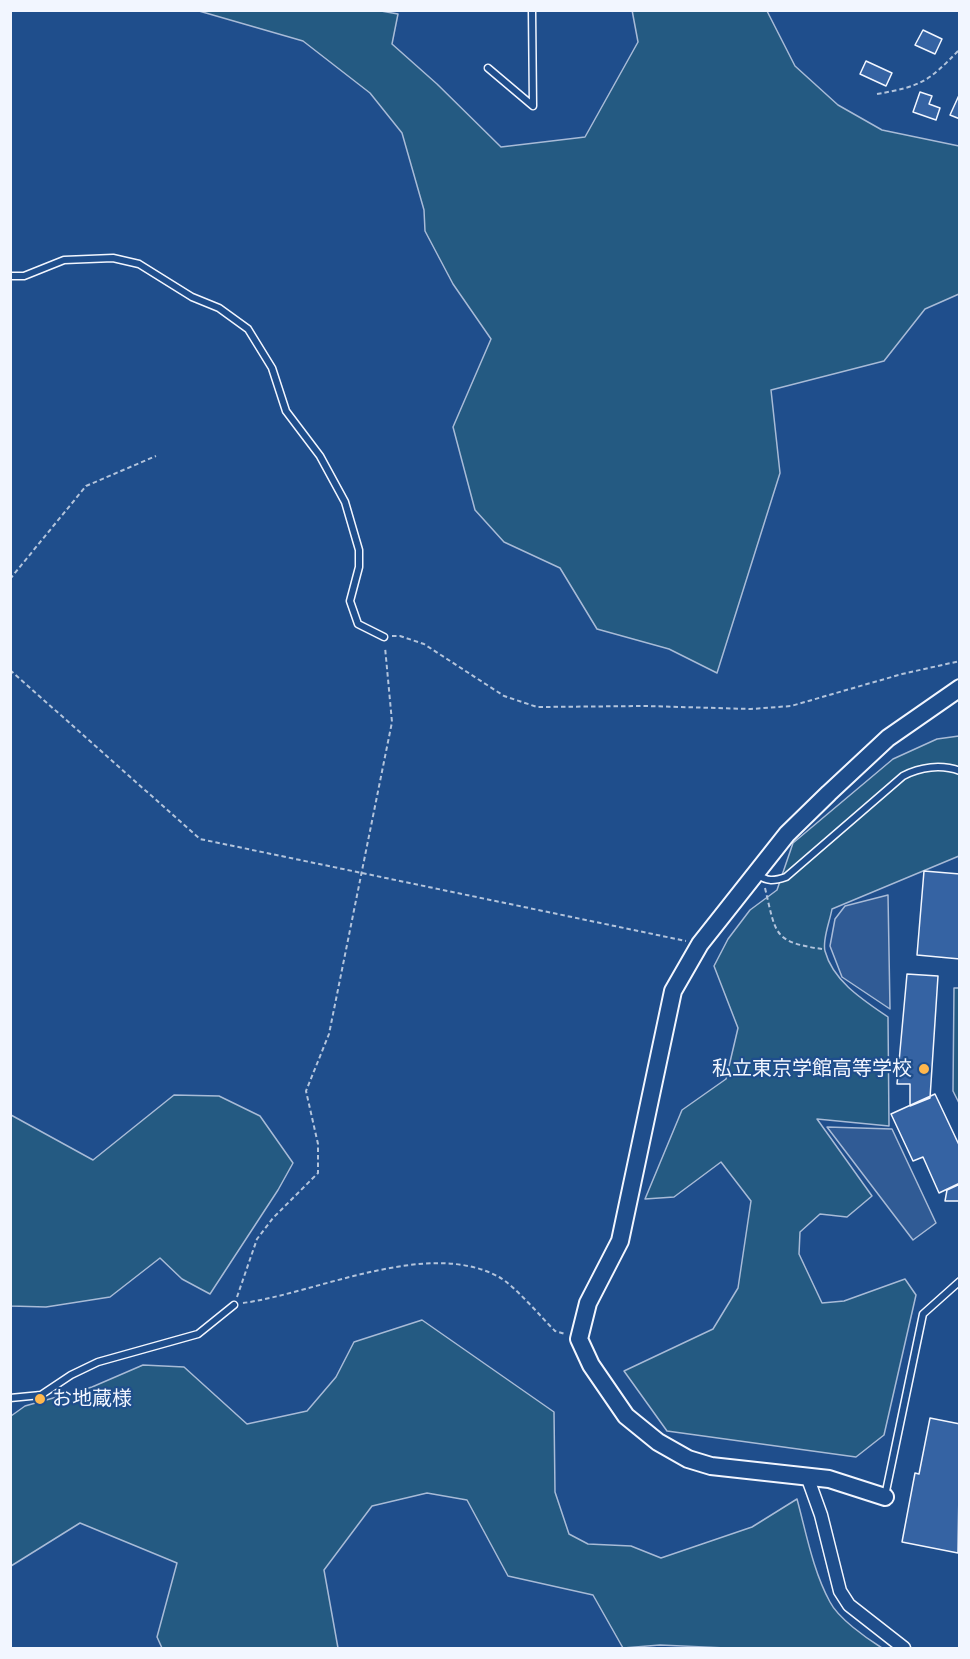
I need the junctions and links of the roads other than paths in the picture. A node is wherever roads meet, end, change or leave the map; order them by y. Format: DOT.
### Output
graph roads {
  1 [pos="532,10"];
  2 [pos="488,68"];
  3 [pos="10,276"];
  4 [pos="384,638"];
  5 [pos="960,687"];
  6 [pos="960,771"];
  7 [pos="759,877"];
  8 [pos="960,1281"];
  9 [pos="234,1305"];
  10 [pos="10,1398"];
  11 [pos="807,1476"];
  12 [pos="885,1497"];
  13 [pos="904,1648"];
  1 -- 2 [label="lane"];
  3 -- 4 [label="lane"];
  5 -- 7 [label="street"];
  6 -- 7 [label="lane"];
  7 -- 11 [label="street"];
  8 -- 12 [label="lane"];
  9 -- 10 [label="lane"];
  11 -- 12 [label="street"];
  11 -- 13 [label="street"];
}
